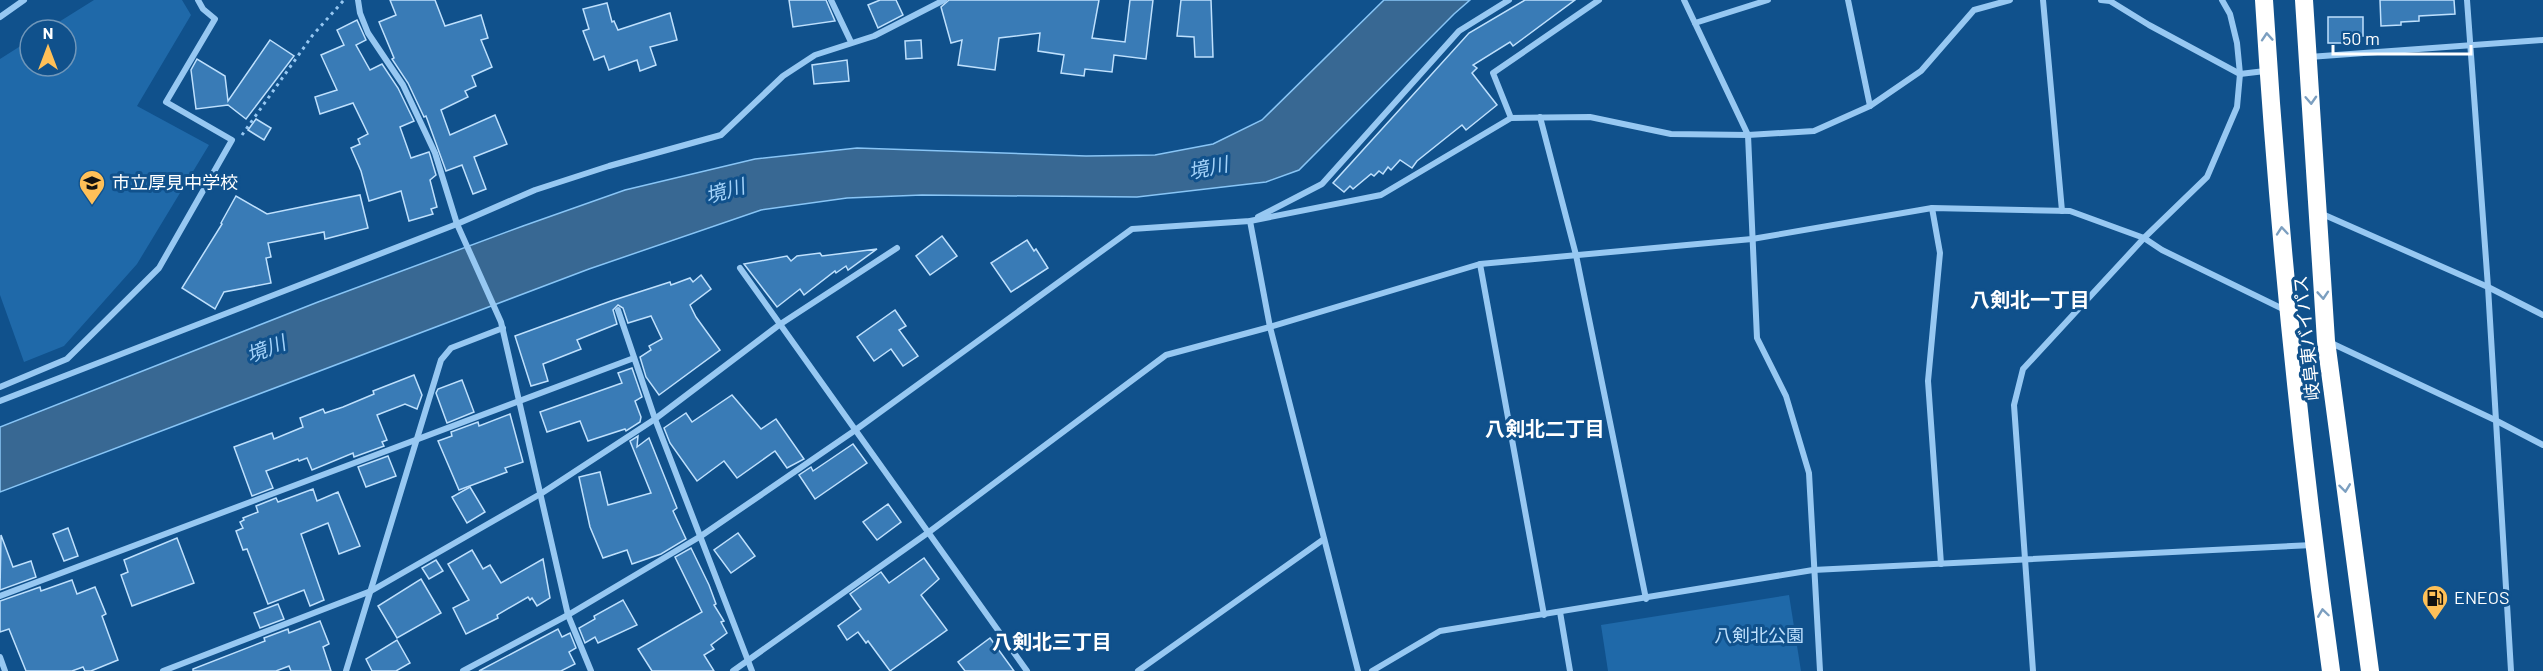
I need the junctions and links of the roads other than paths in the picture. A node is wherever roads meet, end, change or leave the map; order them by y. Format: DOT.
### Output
graph roads {
  1 [pos="24,0"];
  2 [pos="198,0"];
  3 [pos="358,0"];
  4 [pos="831,0"];
  5 [pos="944,0"];
  6 [pos="1509,0"];
  7 [pos="1599,0"];
  8 [pos="1684,0"];
  9 [pos="1768,0"];
  10 [pos="1848,0"];
  11 [pos="2010,0"];
  12 [pos="2043,0"];
  13 [pos="2101,0"];
  14 [pos="2223,0"];
  15 [pos="2265,0"];
  16 [pos="2304,0"];
  17 [pos="2467,0"];
  18 [pos="0,17"];
  19 [pos="1695,23"];
  20 [pos="2543,40"];
  21 [pos="851,42"];
  22 [pos="2470,45"];
  23 [pos="2308,57"];
  24 [pos="2269,70"];
  25 [pos="2240,74"];
  26 [pos="1870,106"];
  27 [pos="1540,117"];
  28 [pos="1511,118"];
  29 [pos="1748,135"];
  30 [pos="1932,208"];
  31 [pos="2062,211"];
  32 [pos="2317,212"];
  33 [pos="1250,221"];
  34 [pos="457,224"];
  35 [pos="2144,237"];
  36 [pos="1752,239"];
  37 [pos="897,248"];
  38 [pos="1576,255"];
  39 [pos="1480,264"];
  40 [pos="740,268"];
  41 [pos="2488,287"];
  42 [pos="618,310"];
  43 [pos="2288,312"];
  44 [pos="2543,315"];
  45 [pos="502,325"];
  46 [pos="778,325"];
  47 [pos="1270,327"];
  48 [pos="2326,341"];
  49 [pos="634,358"];
  50 [pos="0,387"];
  51 [pos="0,401"];
  52 [pos="520,402"];
  53 [pos="655,419"];
  54 [pos="2495,420"];
  55 [pos="854,431"];
  56 [pos="418,438"];
  57 [pos="2543,445"];
  58 [pos="542,493"];
  59 [pos="929,532"];
  60 [pos="701,536"];
  61 [pos="1324,538"];
  62 [pos="2314,545"];
  63 [pos="2026,560"];
  64 [pos="1941,564"];
  65 [pos="1813,570"];
  66 [pos="371,591"];
  67 [pos="0,596"];
  68 [pos="1646,599"];
  69 [pos="1560,612"];
  70 [pos="568,615"];
  71 [pos="1544,615"];
  72 [pos="0,657"];
  73 [pos="748,662"];
  74 [pos="5,671"];
  75 [pos="163,671"];
  76 [pos="346,671"];
  77 [pos="464,671"];
  78 [pos="591,671"];
  79 [pos="733,671"];
  80 [pos="752,671"];
  81 [pos="1027,671"];
  82 [pos="1138,671"];
  83 [pos="1358,671"];
  84 [pos="1372,671"];
  85 [pos="1570,671"];
  86 [pos="1820,671"];
  87 [pos="2033,671"];
  88 [pos="2331,671"];
  89 [pos="2370,671"];
  90 [pos="2511,671"];
  1 -- 18 [label="street"];
  2 -- 50 [label="street"];
  3 -- 34 [label="street"];
  4 -- 21 [label="street"];
  5 -- 21 [label="street"];
  6 -- 33 [label="street"];
  7 -- 28 [label="street"];
  8 -- 19 [label="street"];
  9 -- 19 [label="street"];
  10 -- 26 [label="street"];
  11 -- 26 [label="street"];
  12 -- 31 [label="street"];
  13 -- 25 [label="street"];
  14 -- 25 [label="street"];
  24 -- 15 [label="highway, 岐阜東バイパス, one-way"];
  16 -- 23 [label="highway, 岐阜東バイパス"];
  17 -- 22 [label="street"];
  19 -- 29 [label="street"];
  20 -- 22 [label="street"];
  21 -- 34 [label="street"];
  22 -- 23 [label="street"];
  22 -- 41 [label="street"];
  23 -- 32 [label="highway, 岐阜東バイパス, one-way"];
  24 -- 25 [label="street"];
  43 -- 24 [label="highway, 岐阜東バイパス, one-way"];
  25 -- 35 [label="street"];
  26 -- 29 [label="street"];
  27 -- 28 [label="street"];
  27 -- 29 [label="street"];
  27 -- 38 [label="street"];
  28 -- 33 [label="street"];
  29 -- 36 [label="street"];
  30 -- 31 [label="street"];
  30 -- 36 [label="street"];
  30 -- 64 [label="street"];
  31 -- 35 [label="street"];
  32 -- 41 [label="street"];
  32 -- 48 [label="highway, 岐阜東バイパス, one-way"];
  33 -- 47 [label="street"];
  33 -- 55 [label="street"];
  34 -- 45 [label="street"];
  34 -- 51 [label="street"];
  35 -- 43 [label="street"];
  35 -- 63 [label="street"];
  36 -- 38 [label="street"];
  36 -- 65 [label="street"];
  37 -- 46 [label="street"];
  38 -- 39 [label="street"];
  38 -- 68 [label="street"];
  39 -- 47 [label="street"];
  39 -- 71 [label="street"];
  40 -- 46 [label="street"];
  41 -- 44 [label="street"];
  41 -- 54 [label="street"];
  42 -- 49 [label="street"];
  43 -- 62 [label="highway, 岐阜東バイパス"];
  45 -- 52 [label="street"];
  45 -- 56 [label="street"];
  46 -- 53 [label="street"];
  46 -- 55 [label="street"];
  47 -- 59 [label="street"];
  47 -- 61 [label="street"];
  48 -- 54 [label="street"];
  48 -- 89 [label="highway, 岐阜東バイパス, one-way"];
  49 -- 52 [label="street"];
  49 -- 53 [label="street"];
  52 -- 56 [label="street"];
  52 -- 58 [label="street"];
  53 -- 58 [label="street"];
  53 -- 60 [label="street"];
  54 -- 57 [label="street"];
  54 -- 90 [label="street"];
  55 -- 59 [label="street"];
  55 -- 60 [label="street"];
  56 -- 66 [label="street"];
  56 -- 67 [label="street"];
  58 -- 66 [label="street"];
  58 -- 70 [label="street"];
  59 -- 73 [label="street"];
  59 -- 81 [label="street"];
  60 -- 70 [label="street"];
  60 -- 73 [label="street"];
  61 -- 82 [label="street"];
  61 -- 83 [label="street"];
  62 -- 63 [label="street"];
  88 -- 62 [label="highway, 岐阜東バイパス, one-way"];
  63 -- 64 [label="street"];
  63 -- 87 [label="street"];
  64 -- 65 [label="street"];
  65 -- 68 [label="street"];
  65 -- 86 [label="street"];
  66 -- 75 [label="street"];
  66 -- 76 [label="street"];
  68 -- 69 [label="street"];
  69 -- 71 [label="street"];
  69 -- 85 [label="street"];
  70 -- 77 [label="street"];
  70 -- 78 [label="street"];
  71 -- 84 [label="street"];
  72 -- 74 [label="street"];
  73 -- 79 [label="street"];
  73 -- 80 [label="street"];
}
